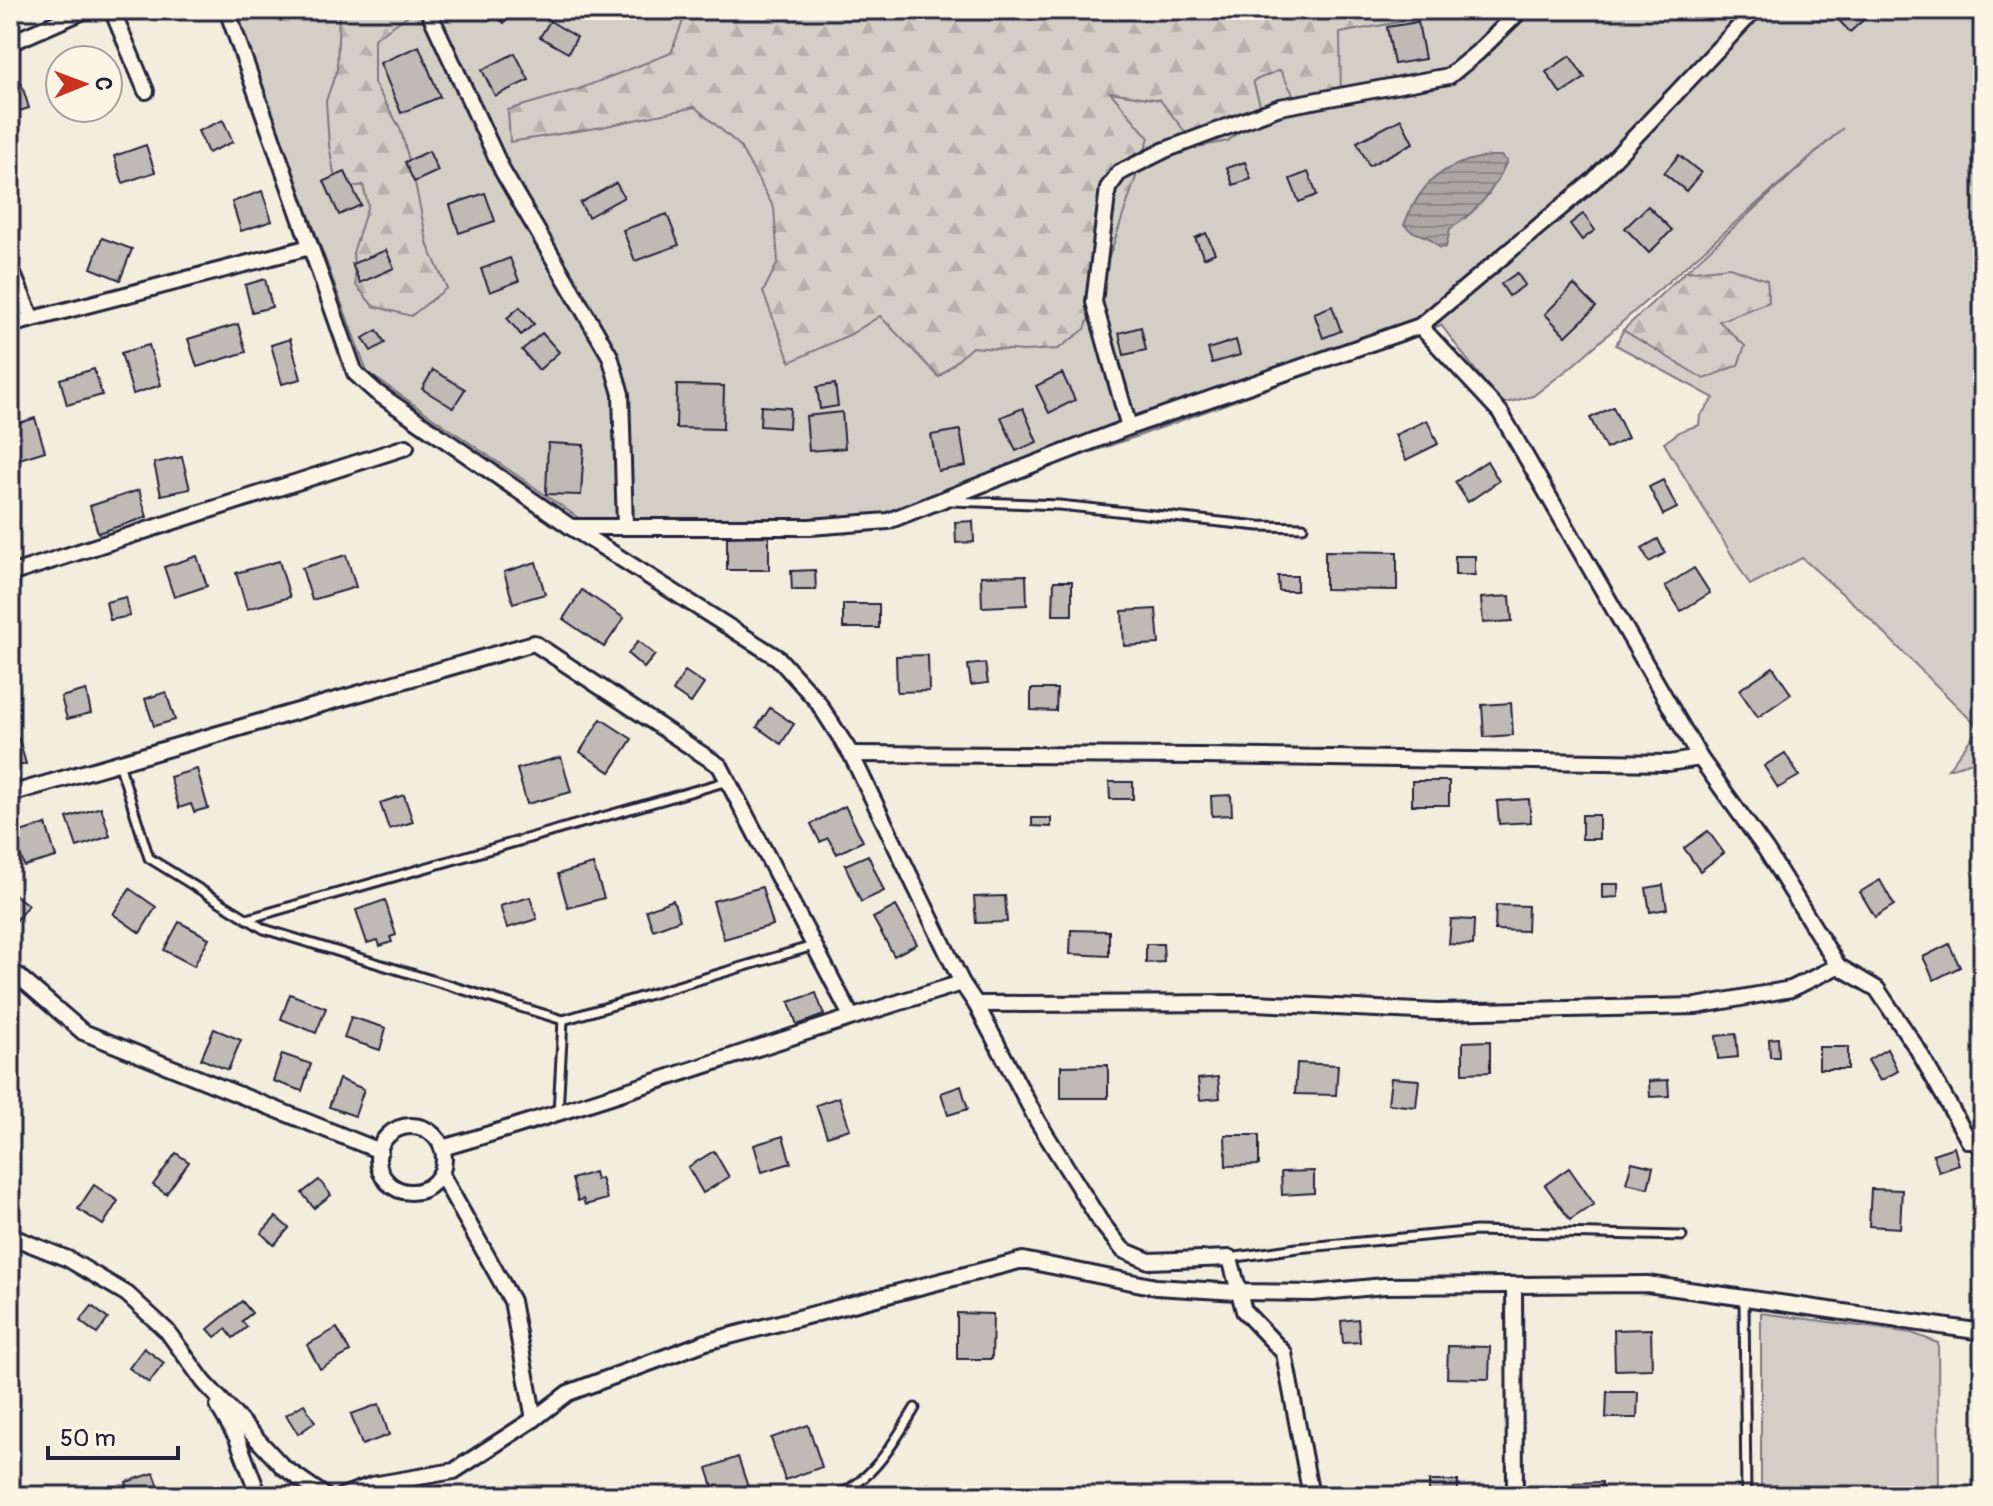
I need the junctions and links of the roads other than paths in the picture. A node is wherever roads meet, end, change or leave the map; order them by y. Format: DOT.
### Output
graph roads {
  1 [pos="86,10"];
  2 [pos="112,10"];
  3 [pos="227,10"];
  4 [pos="428,10"];
  5 [pos="1521,10"];
  6 [pos="1751,10"];
  7 [pos="10,43"];
  8 [pos="146,91"];
  9 [pos="310,247"];
  10 [pos="10,267"];
  11 [pos="32,319"];
  12 [pos="10,325"];
  13 [pos="1420,326"];
  14 [pos="1129,427"];
  15 [pos="406,447"];
  16 [pos="944,500"];
  17 [pos="571,527"];
  18 [pos="625,527"];
  19 [pos="1303,527"];
  20 [pos="10,574"];
  21 [pos="851,754"];
  22 [pos="1700,758"];
  23 [pos="119,763"];
  24 [pos="728,781"];
  25 [pos="10,794"];
  26 [pos="247,919"];
  27 [pos="815,945"];
  28 [pos="1838,966"];
  29 [pos="10,969"];
  30 [pos="962,983"];
  31 [pos="976,1004"];
  32 [pos="851,1016"];
  33 [pos="563,1020"];
  34 [pos="558,1115"];
  35 [pos="1969,1141"];
  36 [pos="442,1148"];
  37 [pos="380,1151"];
  38 [pos="1983,1155"];
  39 [pos="441,1174"];
  40 [pos="10,1236"];
  41 [pos="1682,1236"];
  42 [pos="1230,1258"];
  43 [pos="1514,1286"];
  44 [pos="1237,1292"];
  45 [pos="1744,1299"];
  46 [pos="1983,1332"];
  47 [pos="204,1382"];
  48 [pos="915,1408"];
  49 [pos="534,1419"];
  50 [pos="259,1496"];
  51 [pos="325,1496"];
  52 [pos="342,1496"];
  53 [pos="836,1496"];
  54 [pos="1311,1496"];
  55 [pos="1515,1496"];
  56 [pos="1746,1496"];
  1 -- 7 [label="street"];
  2 -- 8 [label="street"];
  3 -- 9 [label="street"];
  4 -- 18 [label="street"];
  5 -- 14 [label="street"];
  6 -- 13 [label="street"];
  9 -- 11 [label="street"];
  9 -- 17 [label="street"];
  10 -- 11 [label="street"];
  11 -- 12 [label="street"];
  13 -- 14 [label="street"];
  13 -- 22 [label="street"];
  14 -- 16 [label="street"];
  15 -- 20 [label="street"];
  16 -- 18 [label="street"];
  16 -- 19 [label="lane"];
  17 -- 18 [label="street"];
  17 -- 21 [label="street"];
  21 -- 22 [label="street"];
  21 -- 30 [label="street"];
  22 -- 28 [label="street"];
  23 -- 24 [label="street"];
  23 -- 25 [label="street"];
  23 -- 26 [label="lane"];
  24 -- 26 [label="lane"];
  24 -- 27 [label="street"];
  26 -- 33 [label="lane"];
  27 -- 32 [label="street"];
  27 -- 33 [label="lane"];
  28 -- 31 [label="street"];
  28 -- 35 [label="street"];
  29 -- 37 [label="street"];
  30 -- 31 [label="street"];
  30 -- 32 [label="street"];
  31 -- 42 [label="street"];
  32 -- 34 [label="street"];
  33 -- 34 [label="lane"];
  34 -- 36 [label="street"];
  35 -- 38 [label="lane"];
  36 -- 37 [label="street"];
  36 -- 39 [label="street"];
  37 -- 39 [label="street"];
  39 -- 49 [label="street"];
  40 -- 47 [label="street"];
  41 -- 42 [label="lane"];
  42 -- 44 [label="street"];
  43 -- 44 [label="street"];
  43 -- 45 [label="street"];
  43 -- 55 [label="street"];
  44 -- 49 [label="street"];
  44 -- 54 [label="street"];
  45 -- 46 [label="street"];
  45 -- 56 [label="lane"];
  47 -- 50 [label="street"];
  47 -- 51 [label="street"];
  48 -- 53 [label="lane"];
  49 -- 52 [label="street"];
}
